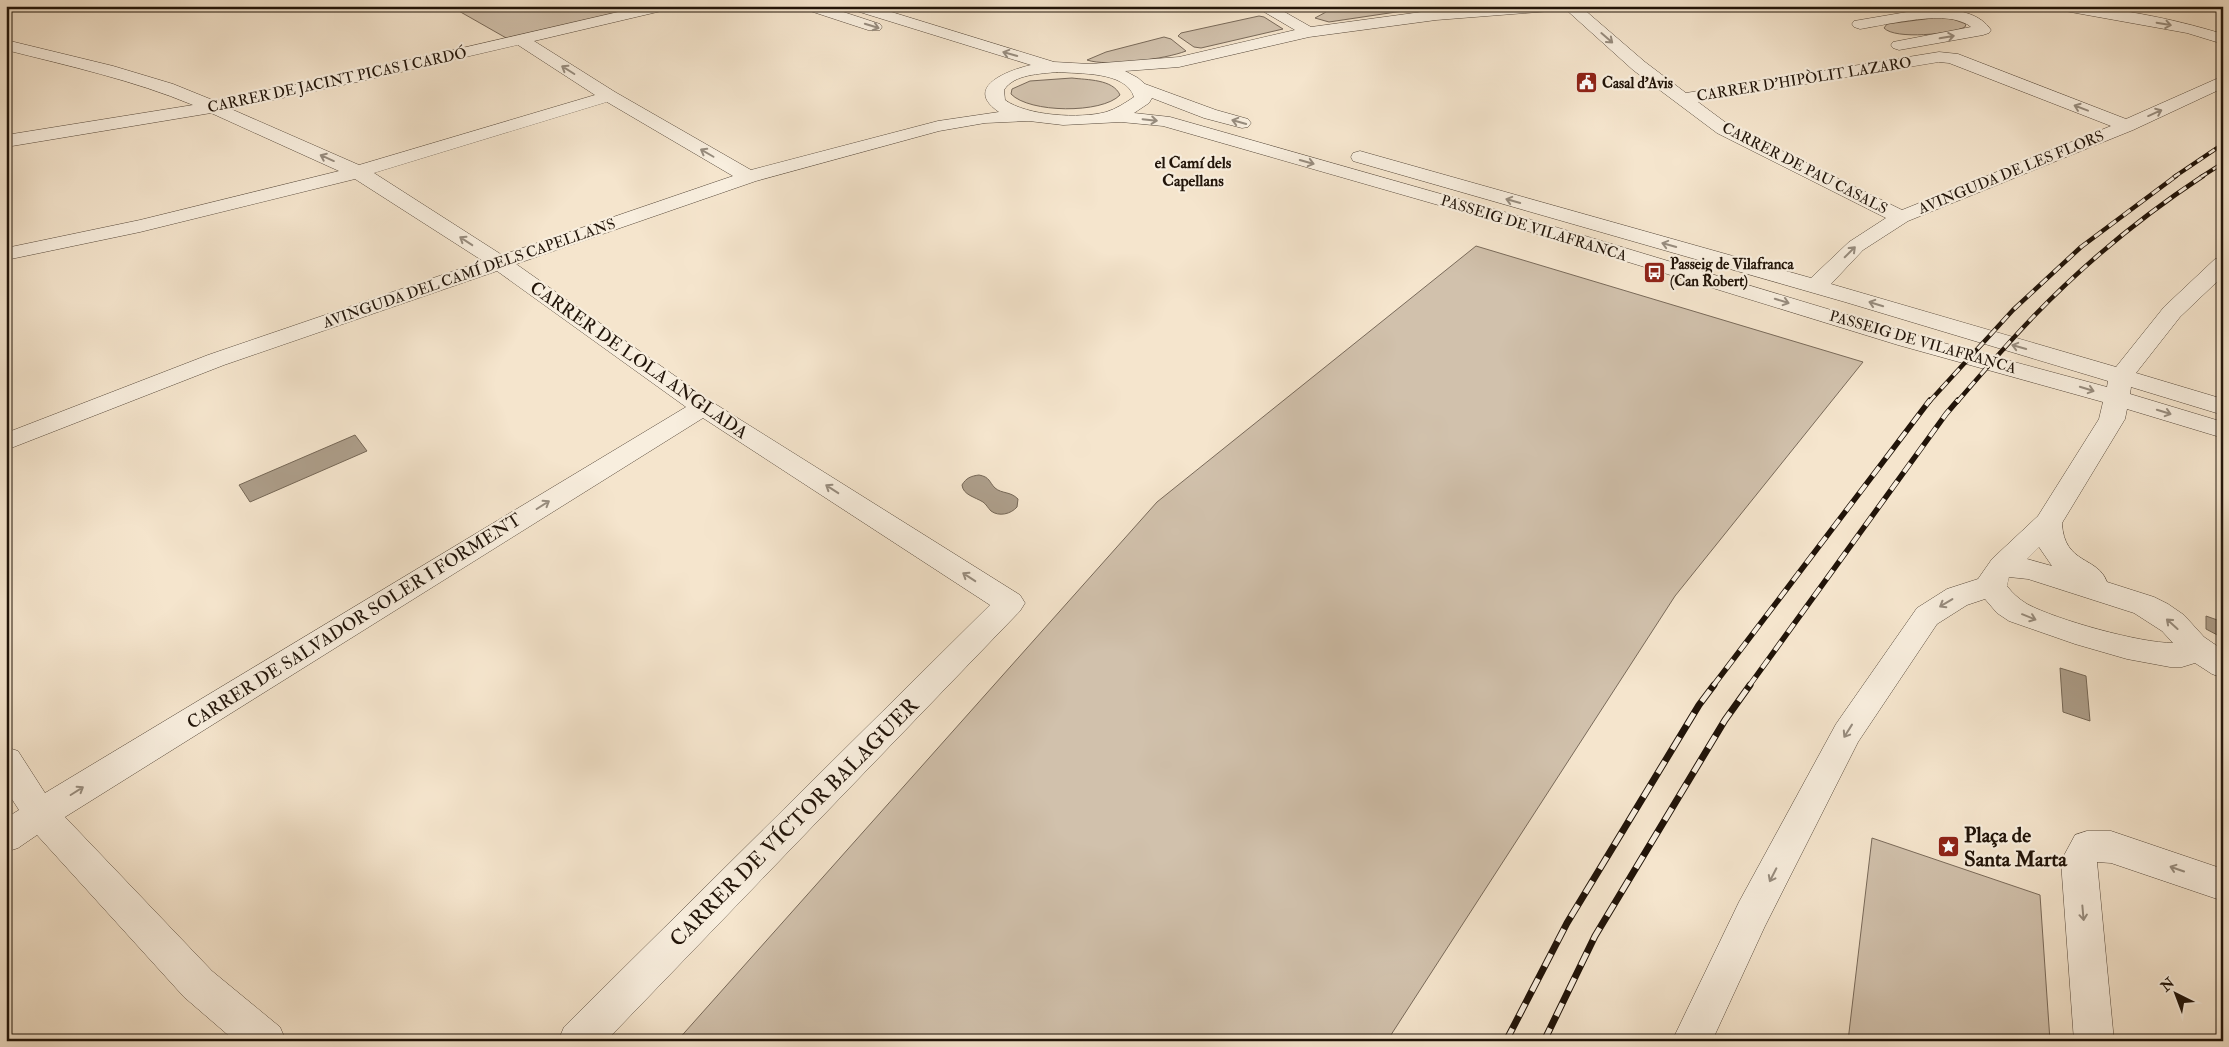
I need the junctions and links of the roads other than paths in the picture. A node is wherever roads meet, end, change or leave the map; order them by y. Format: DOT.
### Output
graph roads {
  1 [pos="665,6"];
  2 [pos="809,6"];
  3 [pos="855,6"];
  4 [pos="1262,6"];
  5 [pos="1551,6"];
  6 [pos="1570,6"];
  7 [pos="2065,6"];
  8 [pos="914,9"];
  9 [pos="891,18"];
  10 [pos="1309,32"];
  11 [pos="2223,39"];
  12 [pos="520,40"];
  13 [pos="6,45"];
  14 [pos="1899,45"];
  15 [pos="972,58"];
  16 [pos="1924,60"];
  17 [pos="1179,62"];
  18 [pos="1057,68"];
  19 [pos="985,69"];
  20 [pos="1091,69"];
  21 [pos="2223,82"];
  22 [pos="1138,87"];
  23 [pos="996,91"];
  24 [pos="610,96"];
  25 [pos="1683,99"];
  26 [pos="213,107"];
  27 [pos="1029,116"];
  28 [pos="1102,118"];
  29 [pos="938,126"];
  30 [pos="2127,126"];
  31 [pos="1257,128"];
  32 [pos="6,141"];
  33 [pos="1341,152"];
  34 [pos="358,172"];
  35 [pos="749,177"];
  36 [pos="1901,217"];
  37 [pos="6,254"];
  38 [pos="499,262"];
  39 [pos="2223,264"];
  40 [pos="1815,287"];
  41 [pos="2119,387"];
  42 [pos="703,407"];
  43 [pos="2223,407"];
  44 [pos="2223,430"];
  45 [pos="6,442"];
  46 [pos="2048,523"];
  47 [pos="1997,577"];
  48 [pos="2116,595"];
  49 [pos="1010,603"];
  50 [pos="2193,645"];
  51 [pos="2223,666"];
  52 [pos="6,761"];
  53 [pos="40,814"];
  54 [pos="6,837"];
  55 [pos="2223,884"];
  56 [pos="266,1041"];
  57 [pos="578,1041"];
  58 [pos="1692,1041"];
  59 [pos="2094,1041"];
  1 -- 12 [label="street, CARRER DE JACINT PICAS I CARDÓ"];
  2 -- 15 [label="street, one-way"];
  3 -- 9 [label="street"];
  4 -- 10 [label="street"];
  5 -- 10 [label="street"];
  6 -- 25 [label="street, CARRER DE PAU CASALS, one-way"];
  7 -- 11 [label="street, one-way"];
  8 -- 9 [label="street"];
  18 -- 9 [label="street, one-way"];
  10 -- 17 [label="street"];
  24 -- 12 [label="street, one-way"];
  12 -- 26 [label="street, CARRER DE JACINT PICAS I CARDÓ"];
  13 -- 26 [label="street, CARRER DE LOLA ANGLADA"];
  14 -- 14 [label="street, one-way"];
  14 -- 16 [label="street"];
  16 -- 25 [label="street, CARRER D'HIPÒLIT LAZARO"];
  30 -- 16 [label="street, CARRER D'HIPÒLIT LAZARO, one-way"];
  17 -- 20 [label="street"];
  17 -- 22 [label="street"];
  18 -- 20 [label="street"];
  18 -- 23 [label="street, AVINGUDA DEL CAMÍ DELS CAPELLANS"];
  19 -- 23 [label="street"];
  20 -- 22 [label="street"];
  30 -- 21 [label="street, AVINGUDA DE LES FLORS, one-way"];
  22 -- 28 [label="street"];
  31 -- 22 [label="street, one-way"];
  23 -- 27 [label="street"];
  23 -- 29 [label="street, AVINGUDA DEL CAMÍ DELS CAPELLANS"];
  24 -- 34 [label="street"];
  35 -- 24 [label="street, one-way"];
  25 -- 36 [label="street, CARRER DE PAU CASALS"];
  26 -- 32 [label="street, CARRER DE JACINT PICAS I CARDÓ"];
  34 -- 26 [label="street, CARRER DE LOLA ANGLADA, one-way"];
  27 -- 28 [label="street, PASSEIG DE VILAFRANCA"];
  27 -- 29 [label="street, AVINGUDA DEL CAMÍ DELS CAPELLANS"];
  28 -- 41 [label="street, PASSEIG DE VILAFRANCA, one-way"];
  29 -- 35 [label="street, AVINGUDA DEL CAMÍ DELS CAPELLANS"];
  30 -- 36 [label="street, AVINGUDA DE LES FLORS"];
  40 -- 33 [label="street, PASSEIG DE VILAFRANCA, one-way"];
  34 -- 37 [label="street"];
  38 -- 34 [label="street, CARRER DE LOLA ANGLADA, one-way"];
  35 -- 38 [label="street, AVINGUDA DEL CAMÍ DELS CAPELLANS"];
  40 -- 36 [label="street, AVINGUDA DE LES FLORS, one-way"];
  38 -- 42 [label="street, CARRER DE LOLA ANGLADA"];
  38 -- 45 [label="street, AVINGUDA DEL CAMÍ DELS CAPELLANS"];
  39 -- 41 [label="street"];
  41 -- 40 [label="street, PASSEIG DE VILAFRANCA, one-way"];
  41 -- 43 [label="street, PASSEIG DE VILAFRANCA"];
  41 -- 44 [label="street, PASSEIG DE VILAFRANCA, one-way"];
  41 -- 46 [label="street"];
  49 -- 42 [label="street, CARRER DE LOLA ANGLADA, one-way"];
  53 -- 42 [label="street, CARRER DE SALVADOR SOLER I FORMENT, one-way"];
  46 -- 47 [label="street"];
  46 -- 48 [label="street"];
  47 -- 48 [label="street"];
  47 -- 50 [label="street, one-way"];
  47 -- 58 [label="street, one-way"];
  50 -- 48 [label="street, one-way"];
  49 -- 57 [label="street, CARRER DE VÍCTOR BALAGUER"];
  50 -- 51 [label="street"];
  52 -- 53 [label="street"];
  53 -- 54 [label="street, CARRER DE SALVADOR SOLER I FORMENT"];
  53 -- 56 [label="street"];
  55 -- 59 [label="street, one-way"];
}
